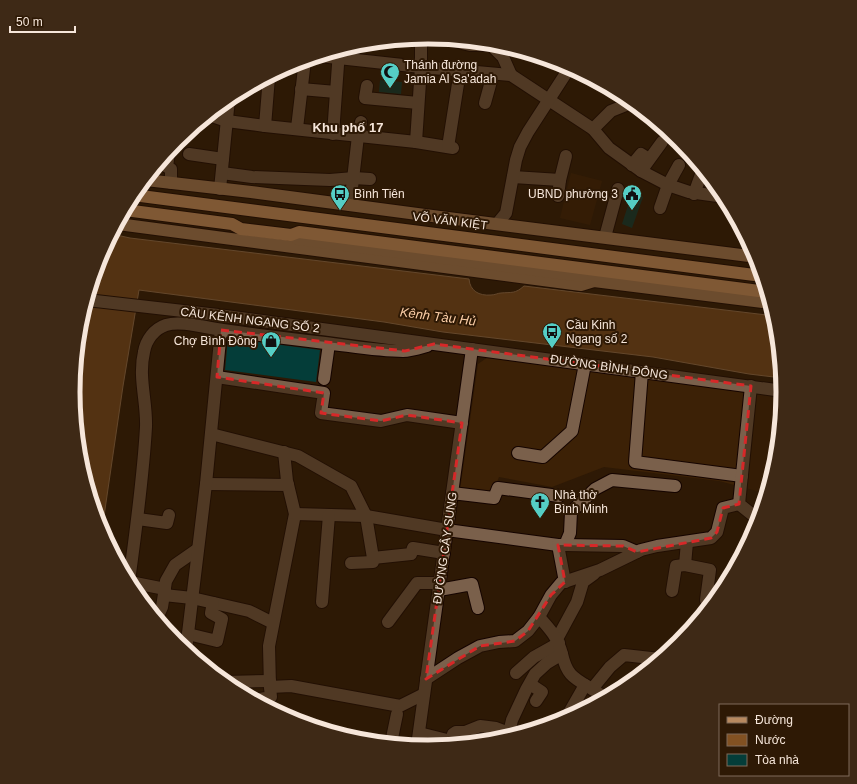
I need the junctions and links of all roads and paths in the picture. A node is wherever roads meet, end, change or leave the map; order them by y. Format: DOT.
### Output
graph roads {
  1 [pos="421,44"];
  2 [pos="498,51"];
  3 [pos="343,55"];
  4 [pos="338,56"];
  5 [pos="304,67"];
  6 [pos="421,67"];
  7 [pos="460,71"];
  8 [pos="567,72"];
  9 [pos="493,74"];
  10 [pos="511,75"];
  11 [pos="268,84"];
  12 [pos="367,86"];
  13 [pos="301,89"];
  14 [pos="336,92"];
  15 [pos="549,100"];
  16 [pos="418,103"];
  17 [pos="485,103"];
  18 [pos="625,105"];
  19 [pos="228,108"];
  20 [pos="216,117"];
  21 [pos="227,121"];
  22 [pos="361,122"];
  23 [pos="265,126"];
  24 [pos="297,128"];
  25 [pos="593,129"];
  26 [pos="333,134"];
  27 [pos="358,136"];
  28 [pos="416,142"];
  29 [pos="662,142"];
  30 [pos="189,154"];
  31 [pos="566,156"];
  32 [pos="223,159"];
  33 [pos="679,165"];
  34 [pos="164,166"];
  35 [pos="636,168"];
  36 [pos="222,173"];
  37 [pos="701,175"];
  38 [pos="513,176"];
  39 [pos="354,178"];
  40 [pos="370,179"];
  41 [pos="560,180"];
  42 [pos="152,181"];
  43 [pos="171,183"];
  44 [pos="668,185"];
  45 [pos="220,188"];
  46 [pos="618,189"];
  47 [pos="694,194"];
  48 [pos="141,196"];
  49 [pos="558,196"];
  50 [pos="716,196"];
  51 [pos="350,205"];
  52 [pos="660,208"];
  53 [pos="132,211"];
  54 [pos="506,213"];
  55 [pos="127,218"];
  56 [pos="497,224"];
  57 [pos="123,225"];
  58 [pos="516,226"];
  59 [pos="241,229"];
  60 [pos="291,235"];
  61 [pos="605,237"];
  62 [pos="749,256"];
  63 [pos="756,275"];
  64 [pos="594,281"];
  65 [pos="762,291"];
  66 [pos="92,301"];
  67 [pos="765,302"];
  68 [pos="221,330"];
  69 [pos="412,341"];
  70 [pos="330,344"];
  71 [pos="434,344"];
  72 [pos="472,349"];
  73 [pos="585,364"];
  74 [pos="642,372"];
  75 [pos="217,377"];
  76 [pos="324,379"];
  77 [pos="751,386"];
  78 [pos="776,390"];
  79 [pos="462,423"];
  80 [pos="211,434"];
  81 [pos="284,452"];
  82 [pos="518,453"];
  83 [pos="742,476"];
  84 [pos="206,484"];
  85 [pos="288,485"];
  86 [pos="675,486"];
  87 [pos="452,493"];
  88 [pos="559,496"];
  89 [pos="739,504"];
  90 [pos="295,514"];
  91 [pos="169,515"];
  92 [pos="329,515"];
  93 [pos="366,516"];
  94 [pos="754,516"];
  95 [pos="138,519"];
  96 [pos="447,530"];
  97 [pos="687,542"];
  98 [pos="562,545"];
  99 [pos="198,550"];
  100 [pos="444,552"];
  101 [pos="637,552"];
  102 [pos="373,558"];
  103 [pos="351,563"];
  104 [pos="684,565"];
  105 [pos="600,570"];
  106 [pos="130,572"];
  107 [pos="565,582"];
  108 [pos="139,585"];
  109 [pos="439,586"];
  110 [pos="672,591"];
  111 [pos="165,592"];
  112 [pos="192,598"];
  113 [pos="706,600"];
  114 [pos="322,602"];
  115 [pos="213,603"];
  116 [pos="478,608"];
  117 [pos="160,612"];
  118 [pos="539,617"];
  119 [pos="388,622"];
  120 [pos="273,623"];
  121 [pos="188,634"];
  122 [pos="187,643"];
  123 [pos="559,645"];
  124 [pos="653,658"];
  125 [pos="516,673"];
  126 [pos="426,679"];
  127 [pos="237,683"];
  128 [pos="270,684"];
  129 [pos="530,684"];
  130 [pos="588,687"];
  131 [pos="424,694"];
  132 [pos="600,694"];
  133 [pos="264,698"];
  134 [pos="536,701"];
  135 [pos="573,708"];
  136 [pos="397,714"];
  137 [pos="510,730"];
  138 [pos="503,732"];
  139 [pos="419,733"];
  140 [pos="392,738"];
  141 [pos="451,739"];
  142 [pos="418,740"];
  143 [pos="439,740"];
  1 -- 6 [label="street"];
  2 -- 10 [label="street"];
  3 -- 6 [label="street"];
  4 -- 14 [label="street"];
  5 -- 13 [label="street"];
  6 -- 7 [label="street"];
  6 -- 16 [label="street"];
  7 -- 9 [label="street"];
  7 -- 28 [label="street"];
  8 -- 15 [label="street"];
  9 -- 10 [label="street"];
  9 -- 17 [label="street"];
  10 -- 15 [label="street"];
  11 -- 23 [label="street"];
  12 -- 16 [label="street"];
  13 -- 14 [label="street"];
  13 -- 24 [label="street"];
  14 -- 26 [label="street"];
  15 -- 25 [label="street"];
  15 -- 38 [label="street"];
  16 -- 28 [label="street"];
  18 -- 25 [label="street"];
  19 -- 21 [label="street"];
  20 -- 21 [label="street"];
  21 -- 23 [label="street"];
  21 -- 32 [label="street"];
  22 -- 27 [label="street"];
  23 -- 24 [label="street"];
  24 -- 26 [label="street"];
  25 -- 35 [label="street"];
  26 -- 27 [label="street"];
  27 -- 28 [label="street"];
  27 -- 39 [label="street"];
  29 -- 35 [label="street"];
  30 -- 32 [label="street"];
  31 -- 41 [label="street"];
  32 -- 36 [label="street"];
  33 -- 44 [label="street"];
  34 -- 43 [label="street"];
  35 -- 44 [label="street"];
  36 -- 39 [label="street"];
  36 -- 45 [label="street"];
  37 -- 47 [label="street"];
  38 -- 41 [label="street"];
  38 -- 54 [label="street"];
  39 -- 40 [label="street"];
  39 -- 51 [label="street"];
  41 -- 49 [label="street"];
  42 -- 43 [label="main road, VÕ VĂN KIỆT"];
  43 -- 45 [label="main road, VÕ VĂN KIỆT"];
  44 -- 47 [label="street"];
  44 -- 52 [label="street"];
  45 -- 51 [label="main road, VÕ VĂN KIỆT"];
  46 -- 61 [label="street"];
  47 -- 50 [label="street"];
  48 -- 63 [label="highway, VÕ VĂN KIỆT"];
  51 -- 56 [label="main road, VÕ VĂN KIỆT"];
  53 -- 59 [label="highway"];
  54 -- 56 [label="street"];
  54 -- 58 [label="street"];
  55 -- 59 [label="main road"];
  56 -- 58 [label="main road, VÕ VĂN KIỆT"];
  57 -- 64 [label="main road"];
  58 -- 61 [label="main road, VÕ VĂN KIỆT"];
  59 -- 60 [label="highway"];
  60 -- 64 [label="main road"];
  60 -- 65 [label="highway"];
  61 -- 62 [label="main road, VÕ VĂN KIỆT"];
  64 -- 67 [label="main road"];
  66 -- 69 [label="street, CẦU KÊNH NGANG SỐ 2"];
  68 -- 70 [label="street, ĐƯỜNG BÌNH ĐÔNG"];
  68 -- 75 [label="street"];
  68 -- 95 [label="street, ĐƯỜNG BÌNH ĐÔNG"];
  69 -- 71 [label="street, ĐƯỜNG BÌNH ĐÔNG"];
  70 -- 71 [label="street, ĐƯỜNG BÌNH ĐÔNG"];
  70 -- 76 [label="street"];
  71 -- 72 [label="street, ĐƯỜNG BÌNH ĐÔNG"];
  72 -- 73 [label="street, ĐƯỜNG BÌNH ĐÔNG"];
  72 -- 79 [label="street, ĐƯỜNG CÂY SUNG"];
  73 -- 74 [label="street, ĐƯỜNG BÌNH ĐÔNG"];
  73 -- 82 [label="street"];
  74 -- 77 [label="street, ĐƯỜNG BÌNH ĐÔNG"];
  74 -- 83 [label="street"];
  75 -- 79 [label="street"];
  75 -- 80 [label="street"];
  77 -- 78 [label="street, ĐƯỜNG BÌNH ĐÔNG"];
  77 -- 83 [label="street"];
  79 -- 87 [label="street, ĐƯỜNG CÂY SUNG"];
  80 -- 81 [label="street"];
  80 -- 84 [label="street"];
  81 -- 85 [label="street"];
  81 -- 93 [label="street"];
  83 -- 89 [label="street"];
  84 -- 85 [label="street"];
  84 -- 99 [label="street"];
  85 -- 90 [label="street"];
  86 -- 98 [label="street"];
  87 -- 88 [label="street"];
  87 -- 96 [label="street, ĐƯỜNG CÂY SUNG"];
  89 -- 94 [label="street"];
  89 -- 97 [label="street"];
  90 -- 92 [label="street"];
  90 -- 120 [label="street"];
  91 -- 95 [label="street"];
  92 -- 93 [label="street"];
  92 -- 114 [label="street"];
  93 -- 96 [label="street"];
  93 -- 102 [label="street"];
  95 -- 106 [label="street"];
  96 -- 98 [label="street"];
  96 -- 100 [label="street, ĐƯỜNG CÂY SUNG"];
  97 -- 101 [label="street"];
  97 -- 104 [label="street"];
  98 -- 101 [label="street"];
  98 -- 107 [label="street"];
  99 -- 111 [label="street"];
  99 -- 112 [label="street"];
  100 -- 102 [label="street"];
  100 -- 109 [label="street, ĐƯỜNG CÂY SUNG"];
  101 -- 105 [label="street"];
  102 -- 103 [label="street"];
  104 -- 110 [label="street"];
  104 -- 113 [label="street"];
  105 -- 107 [label="street"];
  105 -- 123 [label="street"];
  107 -- 118 [label="street"];
  108 -- 111 [label="street"];
  109 -- 116 [label="street"];
  109 -- 119 [label="street"];
  109 -- 126 [label="street, ĐƯỜNG CÂY SUNG"];
  111 -- 112 [label="street"];
  111 -- 117 [label="street"];
  112 -- 115 [label="street"];
  112 -- 121 [label="street"];
  115 -- 120 [label="street"];
  115 -- 121 [label="street"];
  118 -- 123 [label="street"];
  118 -- 126 [label="street"];
  120 -- 128 [label="street"];
  121 -- 122 [label="street"];
  123 -- 125 [label="street"];
  123 -- 129 [label="street"];
  123 -- 130 [label="street"];
  124 -- 130 [label="street"];
  126 -- 131 [label="street, ĐƯỜNG CÂY SUNG"];
  127 -- 128 [label="street"];
  128 -- 131 [label="street"];
  128 -- 133 [label="street"];
  129 -- 134 [label="street"];
  129 -- 137 [label="street"];
  130 -- 132 [label="street"];
  130 -- 135 [label="street"];
  131 -- 139 [label="street, ĐƯỜNG CÂY SUNG"];
  136 -- 140 [label="street"];
  138 -- 141 [label="street"];
  139 -- 142 [label="street, ĐƯỜNG CÂY SUNG"];
  139 -- 143 [label="street"];
}
